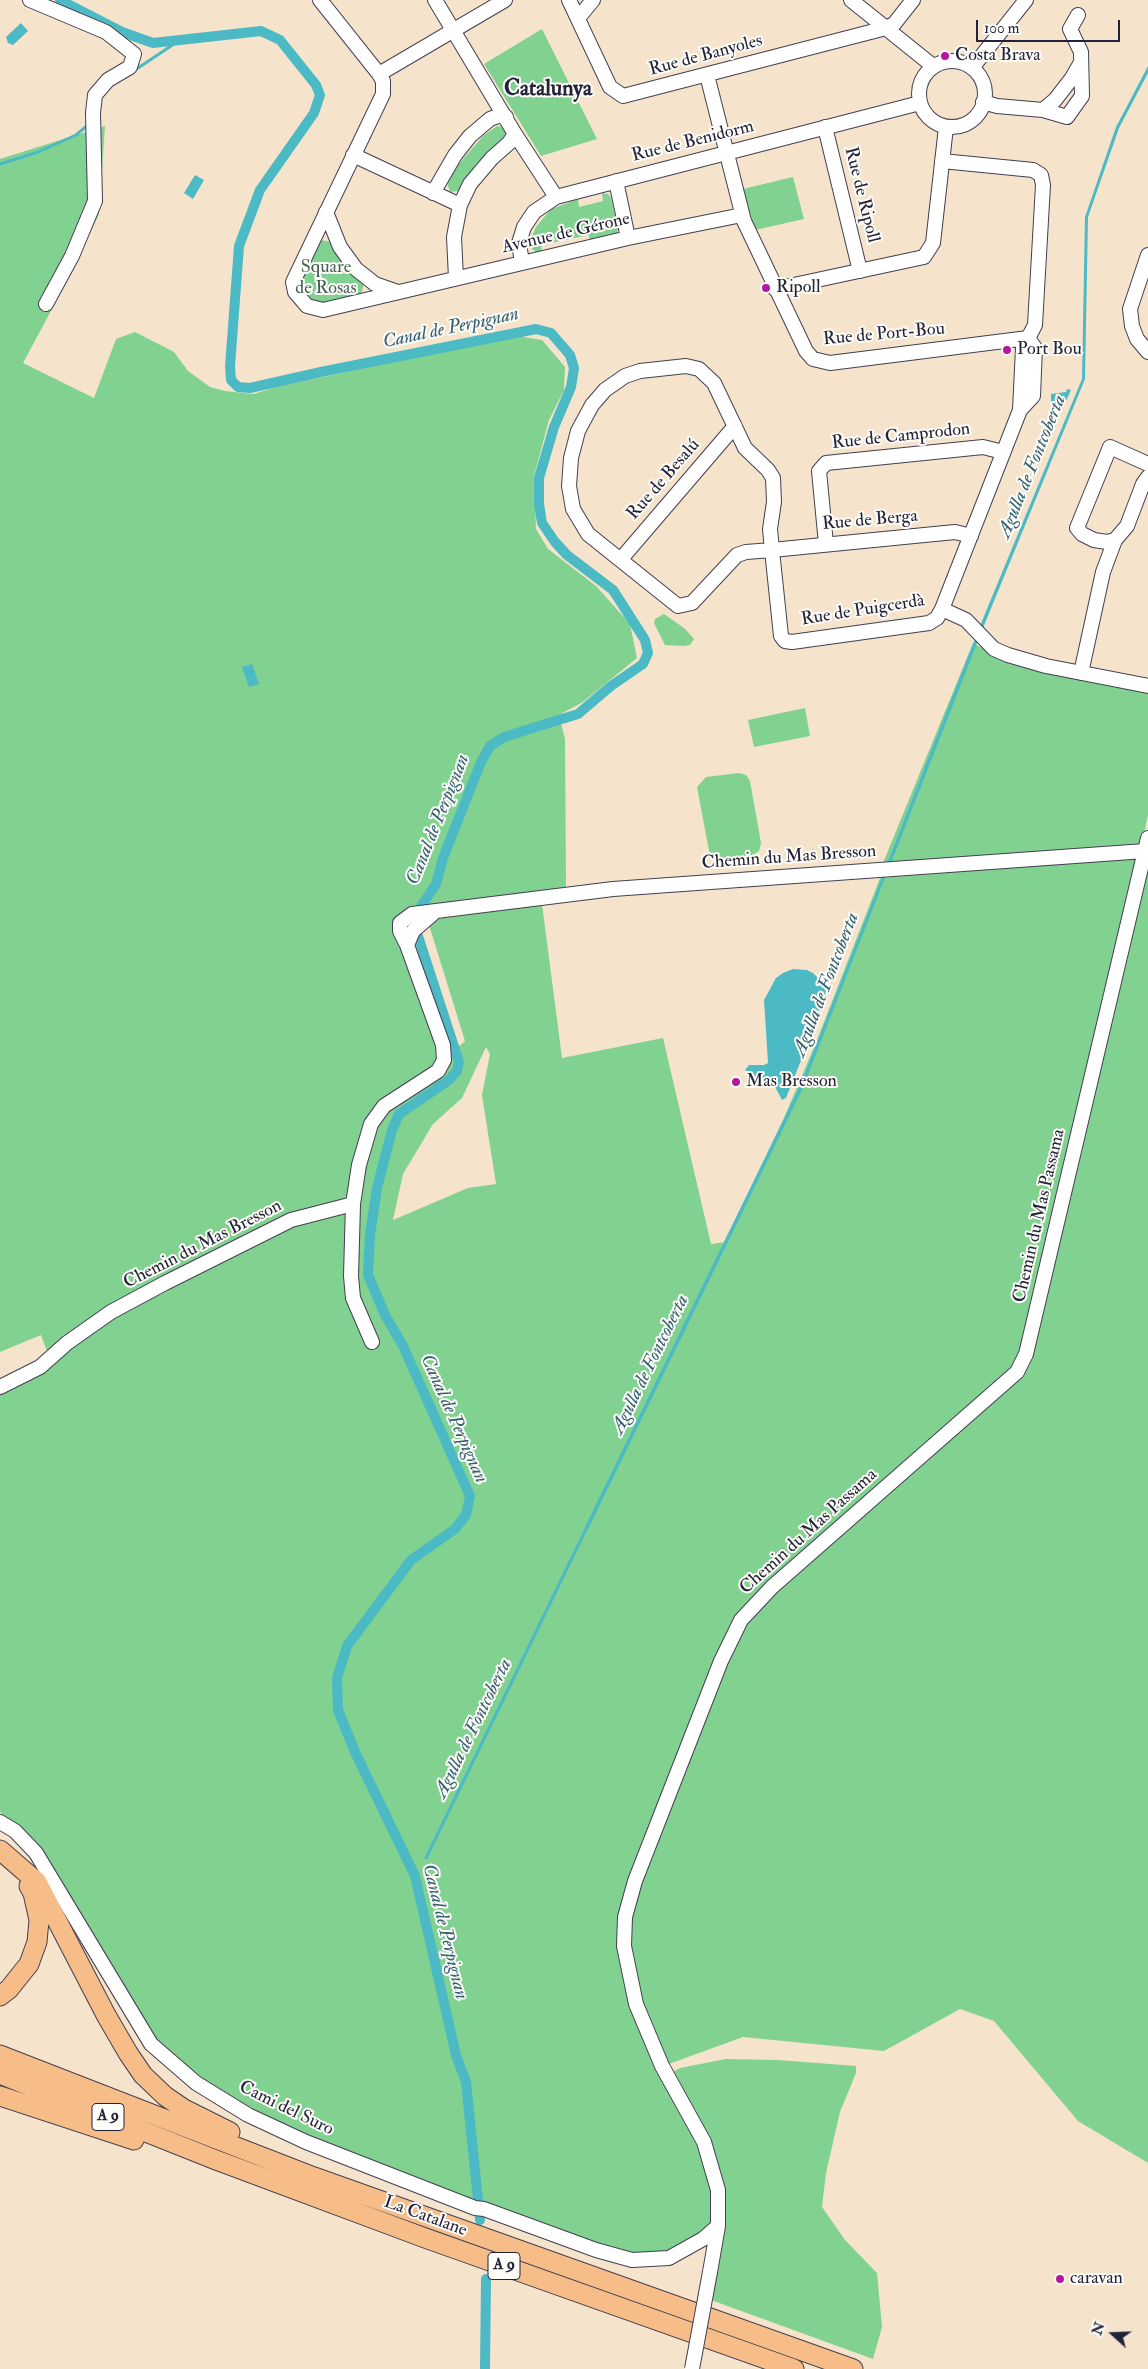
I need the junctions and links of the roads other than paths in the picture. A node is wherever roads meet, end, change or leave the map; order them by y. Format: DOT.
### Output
graph roads {
  1 [pos="30,0"];
  2 [pos="320,0"];
  3 [pos="435,0"];
  4 [pos="505,0"];
  5 [pos="570,0"];
  6 [pos="593,0"];
  7 [pos="851,0"];
  8 [pos="913,0"];
  9 [pos="1026,0"];
  10 [pos="1078,15"];
  11 [pos="579,17"];
  12 [pos="886,28"];
  13 [pos="453,29"];
  14 [pos="1080,64"];
  15 [pos="933,66"];
  16 [pos="972,68"];
  17 [pos="379,74"];
  18 [pos="707,75"];
  19 [pos="983,102"];
  20 [pos="920,103"];
  21 [pos="1042,110"];
  22 [pos="506,117"];
  23 [pos="825,127"];
  24 [pos="946,127"];
  25 [pos="515,134"];
  26 [pos="726,153"];
  27 [pos="353,155"];
  28 [pos="942,161"];
  29 [pos="616,181"];
  30 [pos="433,193"];
  31 [pos="556,196"];
  32 [pos="460,205"];
  33 [pos="326,212"];
  34 [pos="742,215"];
  35 [pos="628,238"];
  36 [pos="1148,255"];
  37 [pos="522,263"];
  38 [pos="860,271"];
  39 [pos="456,278"];
  40 [pos="775,289"];
  41 [pos="399,292"];
  42 [pos="46,304"];
  43 [pos="1028,338"];
  44 [pos="1148,352"];
  45 [pos="735,426"];
  46 [pos="1003,452"];
  47 [pos="1148,464"];
  48 [pos="1148,477"];
  49 [pos="971,536"];
  50 [pos="1114,540"];
  51 [pos="826,544"];
  52 [pos="772,550"];
  53 [pos="621,559"];
  54 [pos="942,609"];
  55 [pos="1081,673"];
  56 [pos="1148,686"];
  57 [pos="1146,845"];
  58 [pos="352,1204"];
  59 [pos="372,1342"];
  60 [pos="0,1387"];
  61 [pos="0,1822"];
  62 [pos="0,1850"];
  63 [pos="17,1862"];
  64 [pos="0,1996"];
  65 [pos="0,2055"];
  66 [pos="0,2074"];
  67 [pos="0,2096"];
  68 [pos="216,2160"];
  69 [pos="314,2177"];
  70 [pos="718,2226"];
  71 [pos="692,2369"];
  72 [pos="794,2369"];
  73 [pos="853,2369"];
  1 -- 42 [label="street"];
  2 -- 17 [label="street"];
  3 -- 13 [label="street"];
  4 -- 13 [label="street"];
  5 -- 11 [label="street, Rue de Banyoles"];
  6 -- 11 [label="street"];
  7 -- 12 [label="street"];
  8 -- 12 [label="street"];
  9 -- 16 [label="street"];
  10 -- 14 [label="street"];
  11 -- 18 [label="street, Rue de Banyoles"];
  12 -- 15 [label="street"];
  12 -- 18 [label="street, Rue de Banyoles"];
  13 -- 17 [label="street"];
  13 -- 22 [label="street"];
  14 -- 21 [label="street"];
  14 -- 21 [label="street"];
  15 -- 16 [label="street"];
  15 -- 20 [label="street"];
  16 -- 19 [label="street"];
  17 -- 27 [label="street, Avenue de Gérone"];
  18 -- 26 [label="street, Rue de Port-Bou"];
  19 -- 21 [label="street"];
  19 -- 24 [label="street"];
  20 -- 23 [label="street, Rue de Benidorm"];
  20 -- 24 [label="street"];
  22 -- 25 [label="street"];
  22 -- 30 [label="street"];
  23 -- 26 [label="street, Rue de Benidorm"];
  23 -- 38 [label="street, Rue de Ripoll"];
  24 -- 28 [label="street"];
  25 -- 31 [label="street"];
  25 -- 32 [label="street"];
  26 -- 29 [label="street, Rue de Benidorm"];
  26 -- 34 [label="street, Rue de Port-Bou"];
  27 -- 30 [label="street"];
  27 -- 33 [label="street, Avenue de Gérone"];
  28 -- 38 [label="street"];
  28 -- 43 [label="street"];
  29 -- 31 [label="street, Rue de Benidorm"];
  29 -- 35 [label="street"];
  30 -- 32 [label="street"];
  31 -- 37 [label="street, Rue de Benidorm"];
  32 -- 39 [label="street"];
  33 -- 41 [label="street"];
  33 -- 41 [label="street, Avenue de Gérone"];
  34 -- 35 [label="street, Avenue de Gérone"];
  34 -- 40 [label="street, Rue de Port-Bou"];
  35 -- 37 [label="street, Avenue de Gérone"];
  36 -- 44 [label="street"];
  37 -- 39 [label="street, Avenue de Gérone"];
  38 -- 40 [label="street"];
  39 -- 41 [label="street, Avenue de Gérone"];
  40 -- 43 [label="street, Rue de Port-Bou"];
  43 -- 46 [label="street, Rue de Puigcerdà"];
  45 -- 52 [label="street, Rue de Berga"];
  45 -- 53 [label="street, Rue de Besalú"];
  45 -- 53 [label="street, Rue de Berga"];
  46 -- 49 [label="street, Rue de Puigcerdà"];
  46 -- 51 [label="street, Rue de Camprodon"];
  47 -- 50 [label="street"];
  48 -- 50 [label="street"];
  49 -- 51 [label="street, Rue de Berga"];
  49 -- 54 [label="street, Rue de Puigcerdà"];
  50 -- 55 [label="street"];
  51 -- 52 [label="street, Rue de Berga"];
  52 -- 53 [label="street, Rue de Berga"];
  52 -- 54 [label="street, Rue de Puigcerdà"];
  54 -- 55 [label="street"];
  55 -- 56 [label="street"];
  57 -- 58 [label="street, Chemin du Mas Bresson"];
  57 -- 70 [label="street, Chemin du Mas Passama"];
  58 -- 59 [label="street"];
  58 -- 60 [label="street, Chemin du Mas Bresson"];
  61 -- 70 [label="street, Cami del Suro"];
  62 -- 63 [label="highway"];
  63 -- 64 [label="highway"];
  63 -- 69 [label="highway"];
  65 -- 69 [label="highway, La Catalane / A 9"];
  66 -- 68 [label="highway, La Catalane / A 9"];
  67 -- 68 [label="highway"];
  68 -- 72 [label="highway, La Catalane / A 9"];
  69 -- 73 [label="highway, La Catalane / A 9"];
  70 -- 71 [label="street, Chemin du Mas Passama, bridge"];
}
